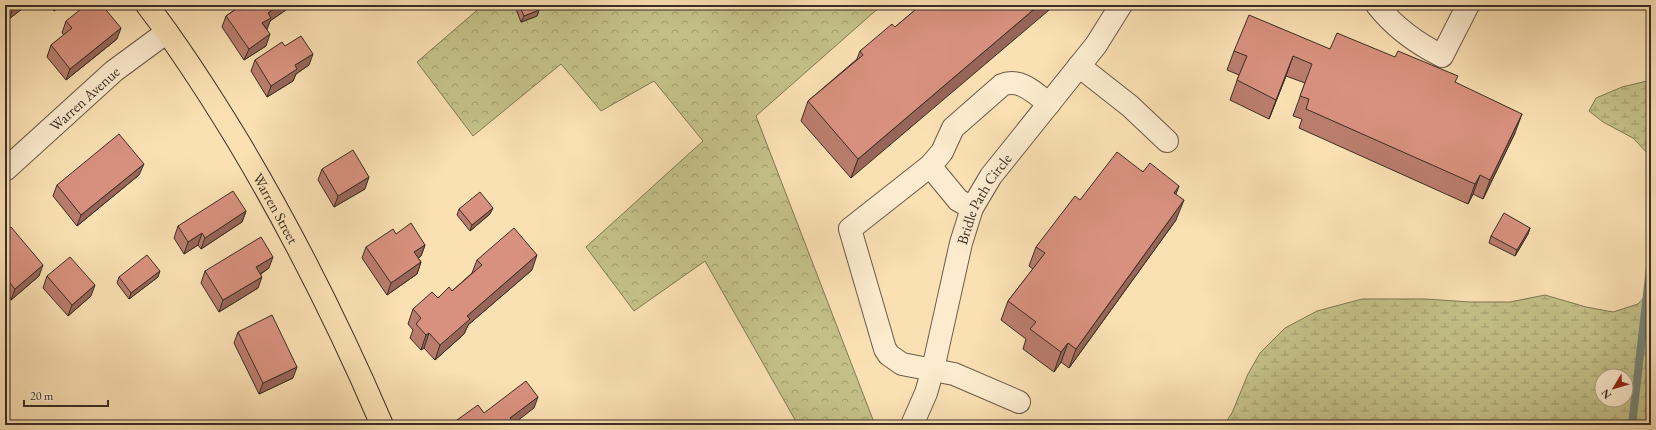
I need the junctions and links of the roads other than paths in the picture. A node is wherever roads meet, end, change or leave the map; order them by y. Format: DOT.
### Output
graph roads {
  1 [pos="147,5"];
  2 [pos="1121,5"];
  3 [pos="1377,5"];
  4 [pos="1468,5"];
  5 [pos="167,32"];
  6 [pos="1079,66"];
  7 [pos="1049,104"];
  8 [pos="1167,141"];
  9 [pos="930,166"];
  10 [pos="5,170"];
  11 [pos="972,208"];
  12 [pos="933,369"];
  13 [pos="1019,402"];
  14 [pos="382,425"];
  15 [pos="912,425"];
  1 -- 5 [label="main road, Warren Street"];
  2 -- 6 [label="street, Bridle Path Circle"];
  3 -- 4 [label="street"];
  5 -- 10 [label="street, Warren Avenue"];
  5 -- 14 [label="main road, Warren Street"];
  6 -- 7 [label="street, Bridle Path Circle"];
  6 -- 8 [label="street"];
  7 -- 9 [label="street"];
  7 -- 11 [label="street, Bridle Path Circle"];
  9 -- 11 [label="street"];
  9 -- 12 [label="street"];
  11 -- 12 [label="street, Bridle Path Circle"];
  12 -- 13 [label="street"];
  12 -- 15 [label="street, Bridle Path Circle"];
}
